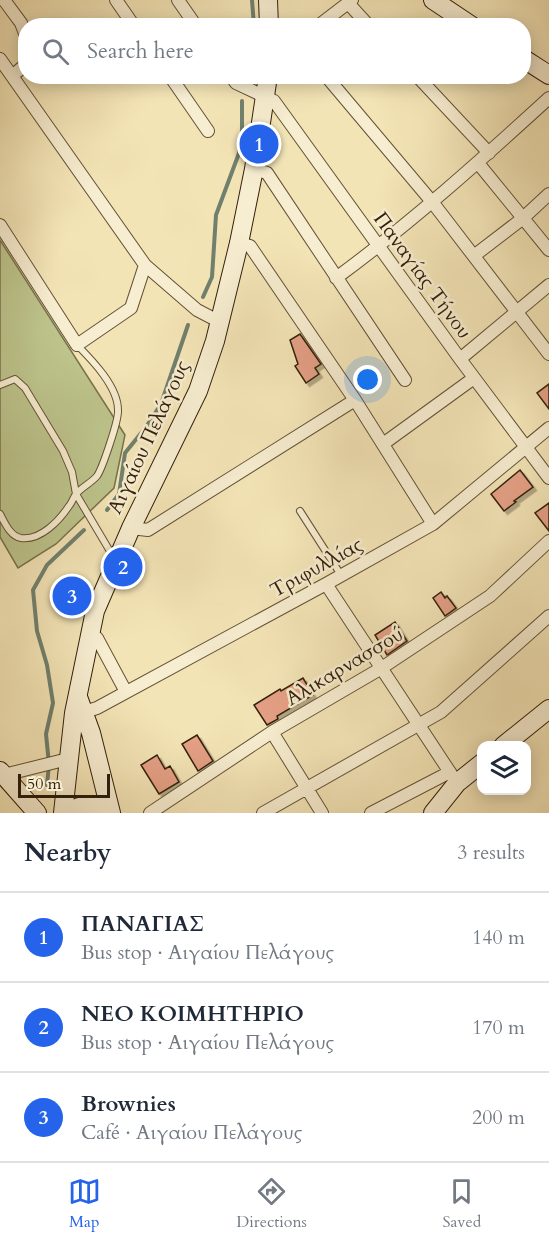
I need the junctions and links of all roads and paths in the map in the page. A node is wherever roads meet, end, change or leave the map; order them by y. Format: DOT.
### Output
graph roads {
  1 [pos="4,0"];
  2 [pos="116,0"];
  3 [pos="178,0"];
  4 [pos="268,0"];
  5 [pos="350,1"];
  6 [pos="445,3"];
  7 [pos="128,18"];
  8 [pos="190,18"];
  9 [pos="269,18"];
  10 [pos="328,18"];
  11 [pos="363,18"];
  12 [pos="463,18"];
  13 [pos="18,19"];
  14 [pos="0,59"];
  15 [pos="531,63"];
  16 [pos="18,71"];
  17 [pos="549,75"];
  18 [pos="12,76"];
  19 [pos="176,84"];
  20 [pos="238,84"];
  21 [pos="267,84"];
  22 [pos="333,84"];
  23 [pos="424,84"];
  24 [pos="265,95"];
  25 [pos="549,98"];
  26 [pos="208,131"];
  27 [pos="489,153"];
  28 [pos="478,163"];
  29 [pos="254,169"];
  30 [pos="549,194"];
  31 [pos="433,203"];
  32 [pos="522,219"];
  33 [pos="0,225"];
  34 [pos="239,243"];
  35 [pos="379,247"];
  36 [pos="549,250"];
  37 [pos="474,255"];
  38 [pos="145,264"];
  39 [pos="336,278"];
  40 [pos="549,285"];
  41 [pos="516,312"];
  42 [pos="220,322"];
  43 [pos="77,345"];
  44 [pos="549,354"];
  45 [pos="460,359"];
  46 [pos="474,378"];
  47 [pos="405,380"];
  48 [pos="0,385"];
  49 [pos="355,400"];
  50 [pos="549,428"];
  51 [pos="383,444"];
  52 [pos="526,447"];
  53 [pos="549,478"];
  54 [pos="76,494"];
  55 [pos="300,511"];
  56 [pos="0,514"];
  57 [pos="433,524"];
  58 [pos="131,528"];
  59 [pos="549,541"];
  60 [pos="116,561"];
  61 [pos="342,576"];
  62 [pos="326,584"];
  63 [pos="549,616"];
  64 [pos="90,637"];
  65 [pos="380,669"];
  66 [pos="126,692"];
  67 [pos="81,704"];
  68 [pos="549,709"];
  69 [pos="420,725"];
  70 [pos="272,732"];
  71 [pos="509,741"];
  72 [pos="68,759"];
  73 [pos="477,766"];
  74 [pos="1,774"];
  75 [pos="453,778"];
  76 [pos="307,788"];
  77 [pos="37,813"];
  78 [pos="63,813"];
  79 [pos="69,813"];
  80 [pos="110,813"];
  81 [pos="150,813"];
  82 [pos="264,813"];
  83 [pos="322,813"];
  84 [pos="371,813"];
  85 [pos="433,813"];
  1 -- 13 [label="street"];
  2 -- 7 [label="street"];
  3 -- 8 [label="street"];
  4 -- 9 [label="main road"];
  5 -- 10 [label="street"];
  5 -- 11 [label="street"];
  6 -- 12 [label="main road"];
  14 -- 18 [label="street"];
  15 -- 17 [label="main road"];
  16 -- 18 [label="street"];
  18 -- 38 [label="street"];
  19 -- 26 [label="street"];
  20 -- 24 [label="street"];
  21 -- 24 [label="main road, Αιγαίου Πελάγους"];
  22 -- 31 [label="street"];
  23 -- 27 [label="street"];
  24 -- 29 [label="main road, Αιγαίου Πελάγους"];
  24 -- 35 [label="street, Παναγίας Τήνου"];
  25 -- 27 [label="street"];
  27 -- 28 [label="street"];
  28 -- 31 [label="street"];
  28 -- 32 [label="street"];
  29 -- 34 [label="main road, Αιγαίου Πελάγους"];
  29 -- 39 [label="street"];
  30 -- 32 [label="street"];
  31 -- 35 [label="street"];
  31 -- 37 [label="street"];
  32 -- 36 [label="street"];
  32 -- 37 [label="street"];
  33 -- 43 [label="street"];
  34 -- 42 [label="main road, Αιγαίου Πελάγους"];
  34 -- 49 [label="street"];
  35 -- 39 [label="street"];
  35 -- 45 [label="street, Παναγίας Τήνου"];
  37 -- 41 [label="street"];
  38 -- 42 [label="street"];
  38 -- 43 [label="street"];
  39 -- 47 [label="street"];
  40 -- 41 [label="street"];
  41 -- 44 [label="street"];
  41 -- 45 [label="street"];
  42 -- 58 [label="main road, Αιγαίου Πελάγους"];
  43 -- 54 [label="lane"];
  45 -- 46 [label="street, Παναγίας Τήνου"];
  46 -- 51 [label="street"];
  46 -- 52 [label="street, Παναγίας Τήνου"];
  48 -- 54 [label="lane"];
  49 -- 51 [label="street"];
  49 -- 58 [label="street"];
  50 -- 52 [label="street, Τριφυλλίας"];
  51 -- 57 [label="street"];
  52 -- 53 [label="street, Παναγίας Τήνου"];
  52 -- 57 [label="street, Τριφυλλίας"];
  54 -- 56 [label="lane"];
  54 -- 60 [label="lane"];
  55 -- 61 [label="lane"];
  57 -- 61 [label="street, Τριφυλλίας"];
  58 -- 60 [label="main road, Αιγαίου Πελάγους"];
  59 -- 65 [label="street, Αλικαρνασσού"];
  60 -- 64 [label="main road, Αιγαίου Πελάγους"];
  61 -- 62 [label="street, Τριφυλλίας"];
  62 -- 65 [label="street"];
  62 -- 66 [label="street, Τριφυλλίας"];
  63 -- 69 [label="street"];
  64 -- 66 [label="street"];
  64 -- 67 [label="main road, Αιγαίου Πελάγους"];
  65 -- 69 [label="street"];
  65 -- 70 [label="street, Αλικαρνασσού"];
  66 -- 67 [label="street, Τριφυλλίας"];
  67 -- 72 [label="main road, Αιγαίου Πελάγους"];
  67 -- 80 [label="main road"];
  68 -- 71 [label="main road"];
  69 -- 75 [label="street"];
  69 -- 76 [label="street"];
  70 -- 76 [label="street"];
  70 -- 81 [label="street, Αλικαρνασσού"];
  72 -- 74 [label="street"];
  72 -- 78 [label="main road, Αιγαίου Πελάγους"];
  73 -- 75 [label="main road"];
  74 -- 77 [label="main road"];
  75 -- 84 [label="street"];
  75 -- 85 [label="main road"];
  76 -- 82 [label="street"];
  76 -- 83 [label="street"];
  79 -- 80 [label="main road"];
}
